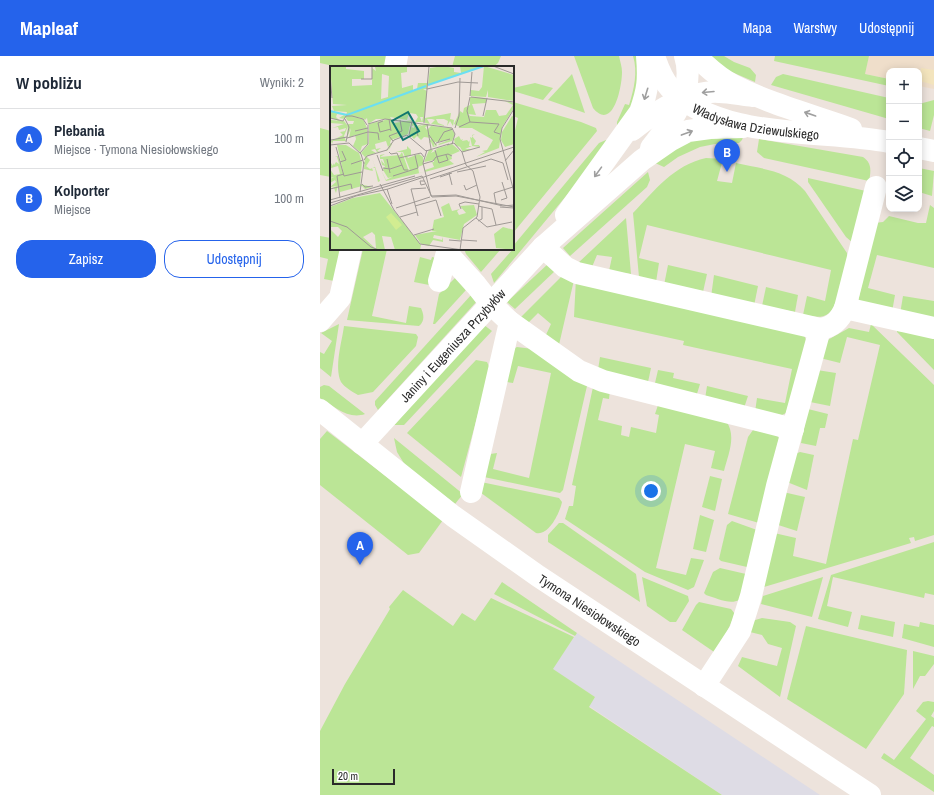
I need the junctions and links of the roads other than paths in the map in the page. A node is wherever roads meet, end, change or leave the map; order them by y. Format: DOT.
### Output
graph roads {
  1 [pos="397,56"];
  2 [pos="647,56"];
  3 [pos="654,56"];
  4 [pos="685,56"];
  5 [pos="696,56"];
  6 [pos="395,66"];
  7 [pos="760,97"];
  8 [pos="683,100"];
  9 [pos="754,127"];
  10 [pos="621,140"];
  11 [pos="886,140"];
  12 [pos="886,141"];
  13 [pos="922,149"];
  14 [pos="934,151"];
  15 [pos="642,160"];
  16 [pos="876,187"];
  17 [pos="543,247"];
  18 [pos="351,250"];
  19 [pos="448,251"];
  20 [pos="439,281"];
  21 [pos="491,304"];
  22 [pos="845,308"];
  23 [pos="320,321"];
  24 [pos="510,322"];
  25 [pos="934,328"];
  26 [pos="820,329"];
  27 [pos="320,410"];
  28 [pos="793,428"];
  29 [pos="362,444"];
  30 [pos="471,492"];
  31 [pos="704,686"];
  32 [pos="870,795"];
  1 -- 6 [label="street"];
  2 -- 10 [label="street, Janiny i Eugeniusza Przybyłów, one-way"];
  3 -- 8 [label="street, Władysława Dziewulskiego"];
  4 -- 8 [label="street, Janiny i Eugeniusza Przybyłów"];
  5 -- 7 [label="street, Władysława Dziewulskiego"];
  7 -- 8 [label="street, Janiny i Eugeniusza Przybyłów, one-way"];
  11 -- 7 [label="street, Władysława Dziewulskiego, one-way"];
  8 -- 9 [label="street, Władysława Dziewulskiego"];
  8 -- 10 [label="street, Janiny i Eugeniusza Przybyłów"];
  8 -- 15 [label="street, Janiny i Eugeniusza Przybyłów"];
  9 -- 12 [label="street, Władysława Dziewulskiego"];
  15 -- 9 [label="street, Janiny i Eugeniusza Przybyłów, one-way"];
  10 -- 17 [label="street, Janiny i Eugeniusza Przybyłów, one-way"];
  13 -- 14 [label="street"];
  15 -- 17 [label="street, Janiny i Eugeniusza Przybyłów"];
  16 -- 22 [label="street"];
  17 -- 21 [label="street, Janiny i Eugeniusza Przybyłów"];
  17 -- 26 [label="street"];
  18 -- 23 [label="street"];
  19 -- 20 [label="street"];
  19 -- 21 [label="street"];
  21 -- 24 [label="street"];
  21 -- 29 [label="street, Janiny i Eugeniusza Przybyłów"];
  22 -- 25 [label="street"];
  22 -- 26 [label="street"];
  24 -- 28 [label="street"];
  24 -- 30 [label="street"];
  26 -- 28 [label="street"];
  27 -- 29 [label="street, Tymona Niesiołowskiego"];
  28 -- 31 [label="street"];
  29 -- 31 [label="street, Tymona Niesiołowskiego"];
  31 -- 32 [label="street, Tymona Niesiołowskiego"];
}
